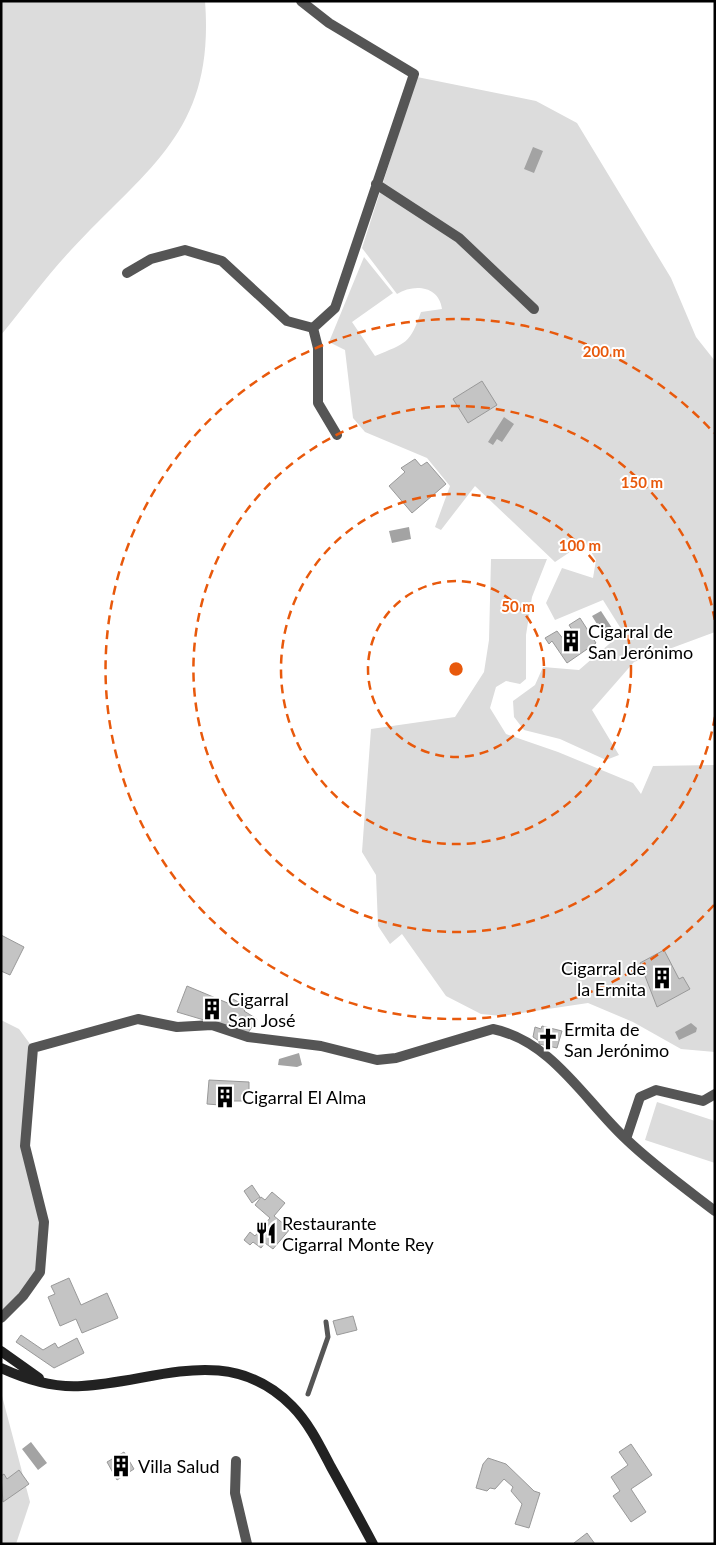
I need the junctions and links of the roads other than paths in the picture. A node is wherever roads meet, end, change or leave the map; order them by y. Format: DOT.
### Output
graph roads {
  1 [pos="301,1"];
  2 [pos="376,184"];
  3 [pos="127,273"];
  4 [pos="534,309"];
  5 [pos="314,328"];
  6 [pos="336,435"];
  7 [pos="715,1094"];
  8 [pos="626,1140"];
  9 [pos="715,1211"];
  10 [pos="1,1318"];
  11 [pos="326,1322"];
  12 [pos="1,1351"];
  13 [pos="1,1368"];
  14 [pos="46,1383"];
  15 [pos="308,1394"];
  16 [pos="236,1461"];
  17 [pos="247,1544"];
  18 [pos="373,1544"];
  1 -- 2 [label="street"];
  2 -- 4 [label="street"];
  2 -- 5 [label="street"];
  3 -- 5 [label="street"];
  5 -- 6 [label="street"];
  7 -- 8 [label="street"];
  8 -- 9 [label="street"];
  8 -- 10 [label="street"];
  11 -- 15 [label="lane"];
  12 -- 14 [label="main road"];
  13 -- 14 [label="main road"];
  14 -- 18 [label="main road"];
  16 -- 17 [label="street"];
}
